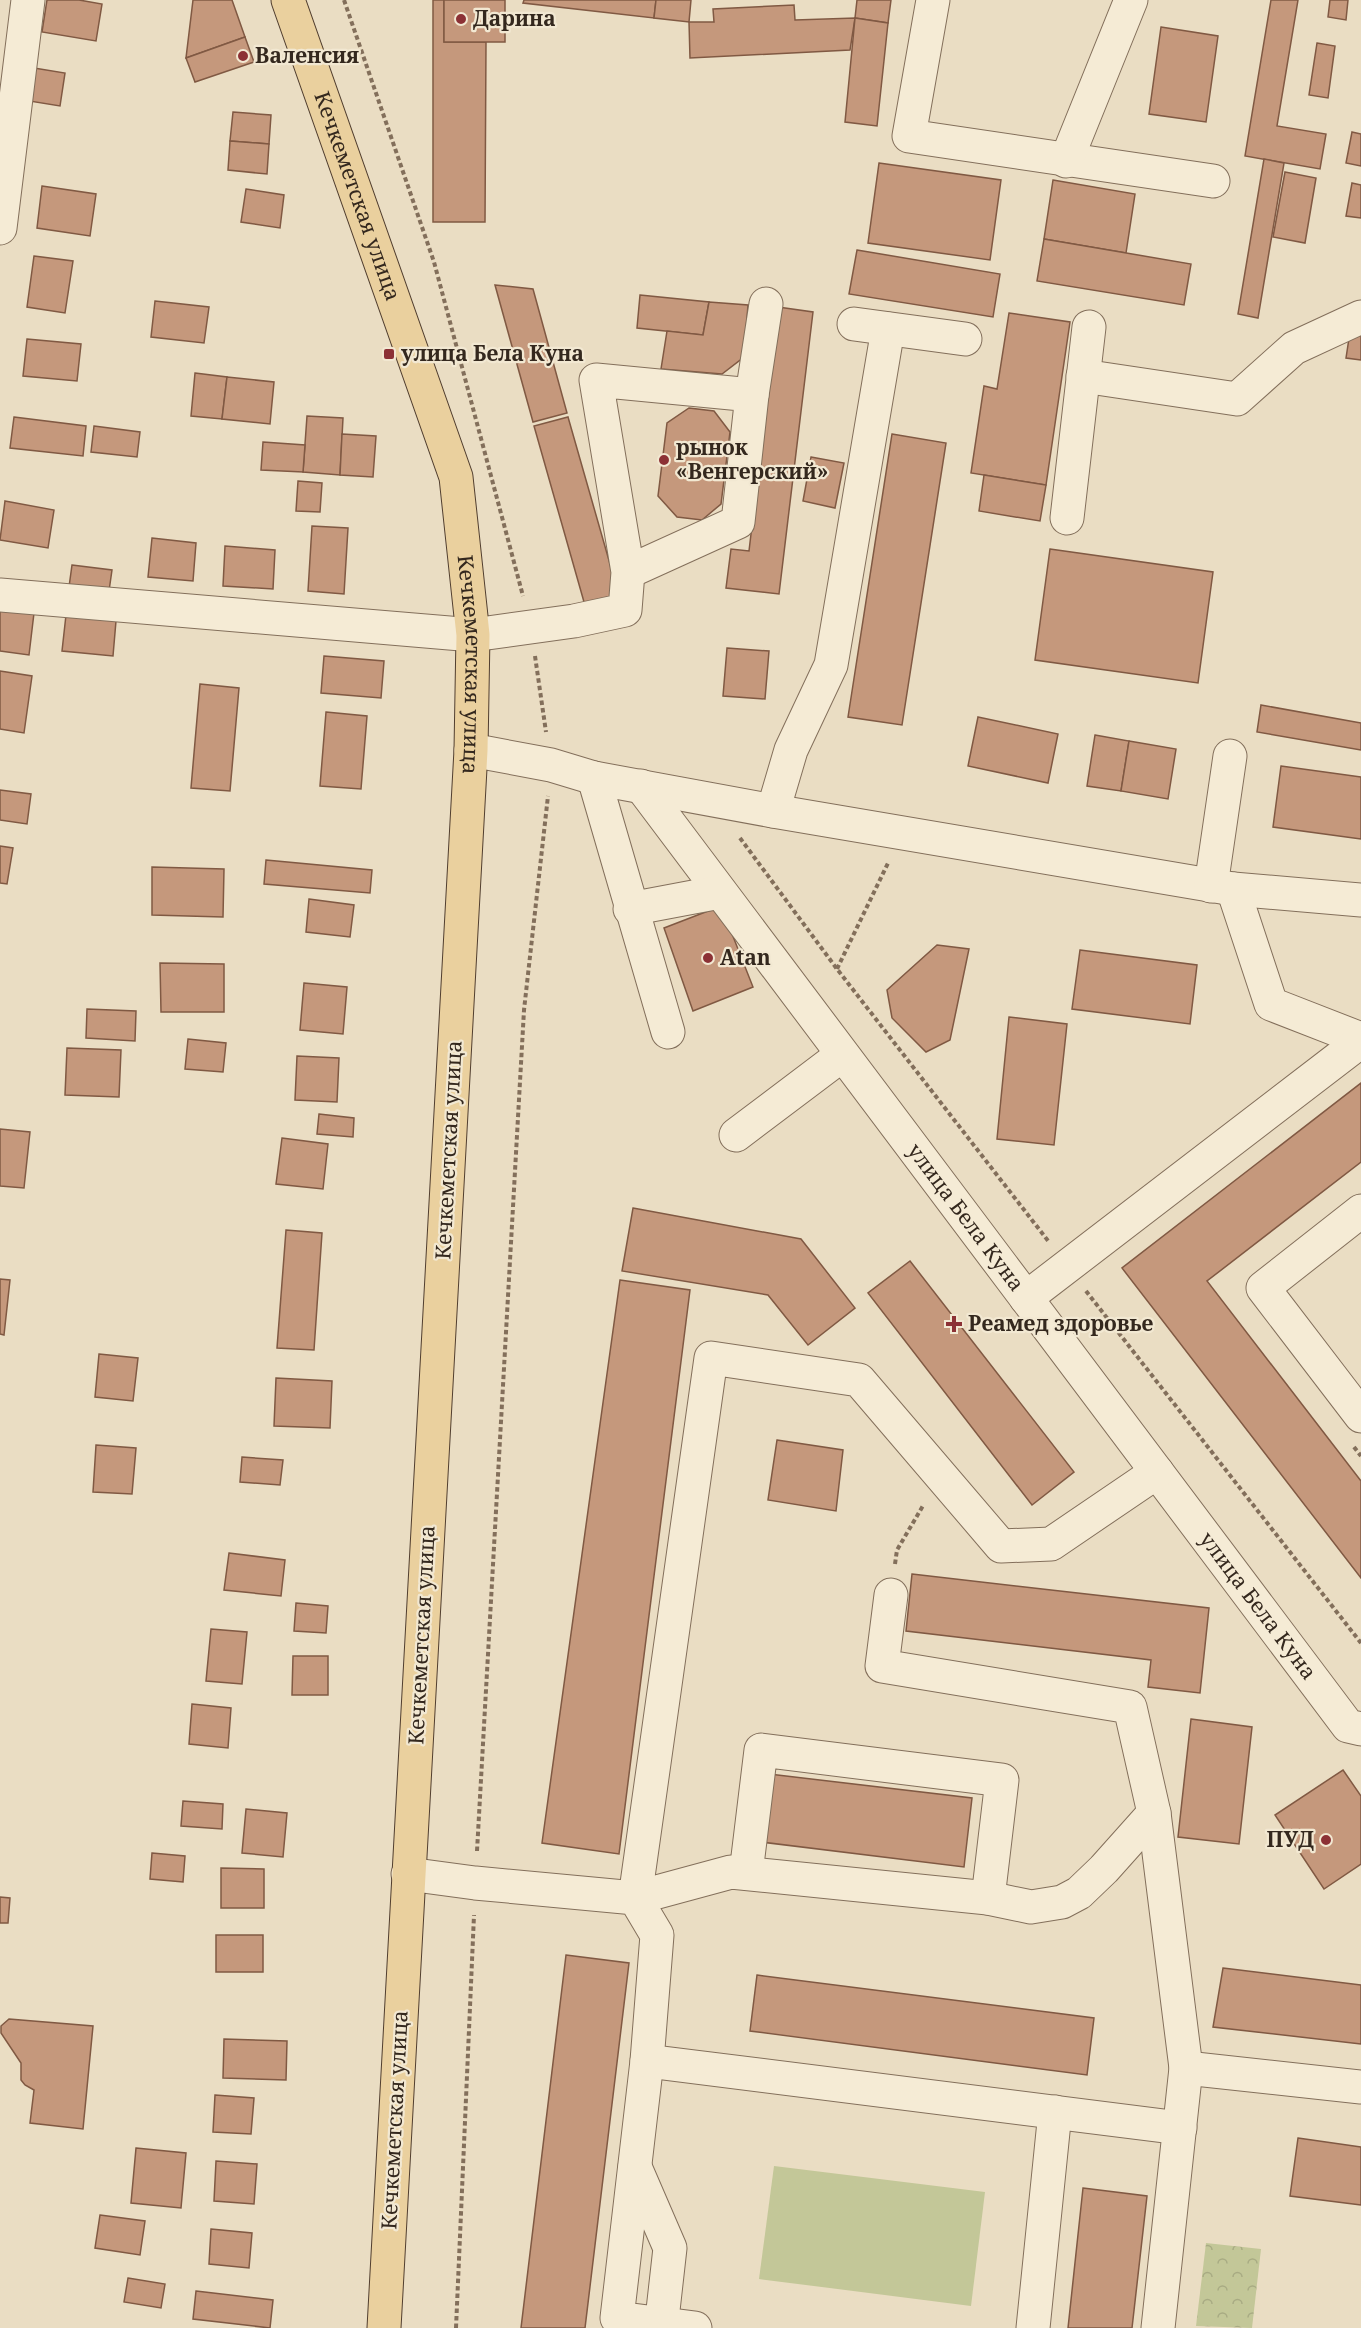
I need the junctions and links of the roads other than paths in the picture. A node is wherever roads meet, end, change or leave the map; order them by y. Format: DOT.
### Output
graph roads {
  1 [pos="27,0"];
  2 [pos="288,0"];
  3 [pos="933,0"];
  4 [pos="1131,0"];
  5 [pos="1066,160"];
  6 [pos="1214,181"];
  7 [pos="0,228"];
  8 [pos="766,304"];
  9 [pos="1361,316"];
  10 [pos="854,324"];
  11 [pos="1089,327"];
  12 [pos="888,329"];
  13 [pos="965,339"];
  14 [pos="1083,376"];
  15 [pos="752,395"];
  16 [pos="1067,518"];
  17 [pos="628,572"];
  18 [pos="0,596"];
  19 [pos="472,635"];
  20 [pos="471,750"];
  21 [pos="1230,756"];
  22 [pos="594,778"];
  23 [pos="641,786"];
  24 [pos="773,811"];
  25 [pos="1222,888"];
  26 [pos="720,892"];
  27 [pos="1361,900"];
  28 [pos="630,909"];
  29 [pos="668,1032"];
  30 [pos="1361,1040"];
  31 [pos="842,1054"];
  32 [pos="736,1135"];
  33 [pos="1361,1210"];
  34 [pos="1026,1298"];
  35 [pos="1361,1416"];
  36 [pos="1157,1472"];
  37 [pos="891,1595"];
  38 [pos="1361,1729"];
  39 [pos="1154,1814"];
  40 [pos="746,1873"];
  41 [pos="408,1874"];
  42 [pos="635,1898"];
  43 [pos="988,1898"];
  44 [pos="647,2061"];
  45 [pos="1186,2068"];
  46 [pos="1361,2087"];
  47 [pos="1055,2112"];
  48 [pos="1180,2128"];
  49 [pos="635,2166"];
  50 [pos="661,2326"];
  51 [pos="384,2328"];
  52 [pos="695,2328"];
  53 [pos="1033,2328"];
  54 [pos="1158,2328"];
  1 -- 7 [label="street"];
  2 -- 19 [label="main road, Кечкеметская улица"];
  3 -- 5 [label="street"];
  4 -- 5 [label="street"];
  5 -- 6 [label="street"];
  8 -- 15 [label="street"];
  9 -- 14 [label="street"];
  10 -- 12 [label="street"];
  11 -- 14 [label="street"];
  12 -- 13 [label="street"];
  12 -- 24 [label="street"];
  14 -- 16 [label="street"];
  15 -- 17 [label="street"];
  15 -- 17 [label="street"];
  17 -- 19 [label="street"];
  18 -- 19 [label="street"];
  19 -- 20 [label="main road, Кечкеметская улица"];
  20 -- 22 [label="street"];
  20 -- 41 [label="main road, Кечкеметская улица"];
  21 -- 25 [label="street"];
  22 -- 23 [label="street"];
  22 -- 28 [label="street"];
  23 -- 24 [label="street"];
  23 -- 26 [label="street, улица Бела Куна"];
  24 -- 25 [label="street"];
  25 -- 27 [label="street"];
  25 -- 30 [label="street"];
  26 -- 28 [label="street"];
  26 -- 31 [label="street, улица Бела Куна"];
  28 -- 29 [label="street"];
  30 -- 34 [label="street"];
  31 -- 32 [label="street"];
  31 -- 34 [label="street, улица Бела Куна"];
  33 -- 35 [label="street"];
  34 -- 36 [label="street, улица Бела Куна"];
  36 -- 38 [label="street, улица Бела Куна"];
  36 -- 42 [label="street"];
  37 -- 39 [label="street"];
  39 -- 43 [label="street"];
  39 -- 45 [label="street"];
  40 -- 42 [label="street"];
  40 -- 43 [label="street"];
  40 -- 43 [label="street"];
  41 -- 42 [label="street"];
  41 -- 51 [label="main road, Кечкеметская улица"];
  42 -- 44 [label="street"];
  44 -- 47 [label="street"];
  44 -- 49 [label="street"];
  45 -- 46 [label="street"];
  45 -- 48 [label="street"];
  47 -- 48 [label="street"];
  47 -- 53 [label="street"];
  48 -- 54 [label="street"];
  49 -- 50 [label="street"];
  49 -- 50 [label="street"];
  50 -- 52 [label="street"];
}
